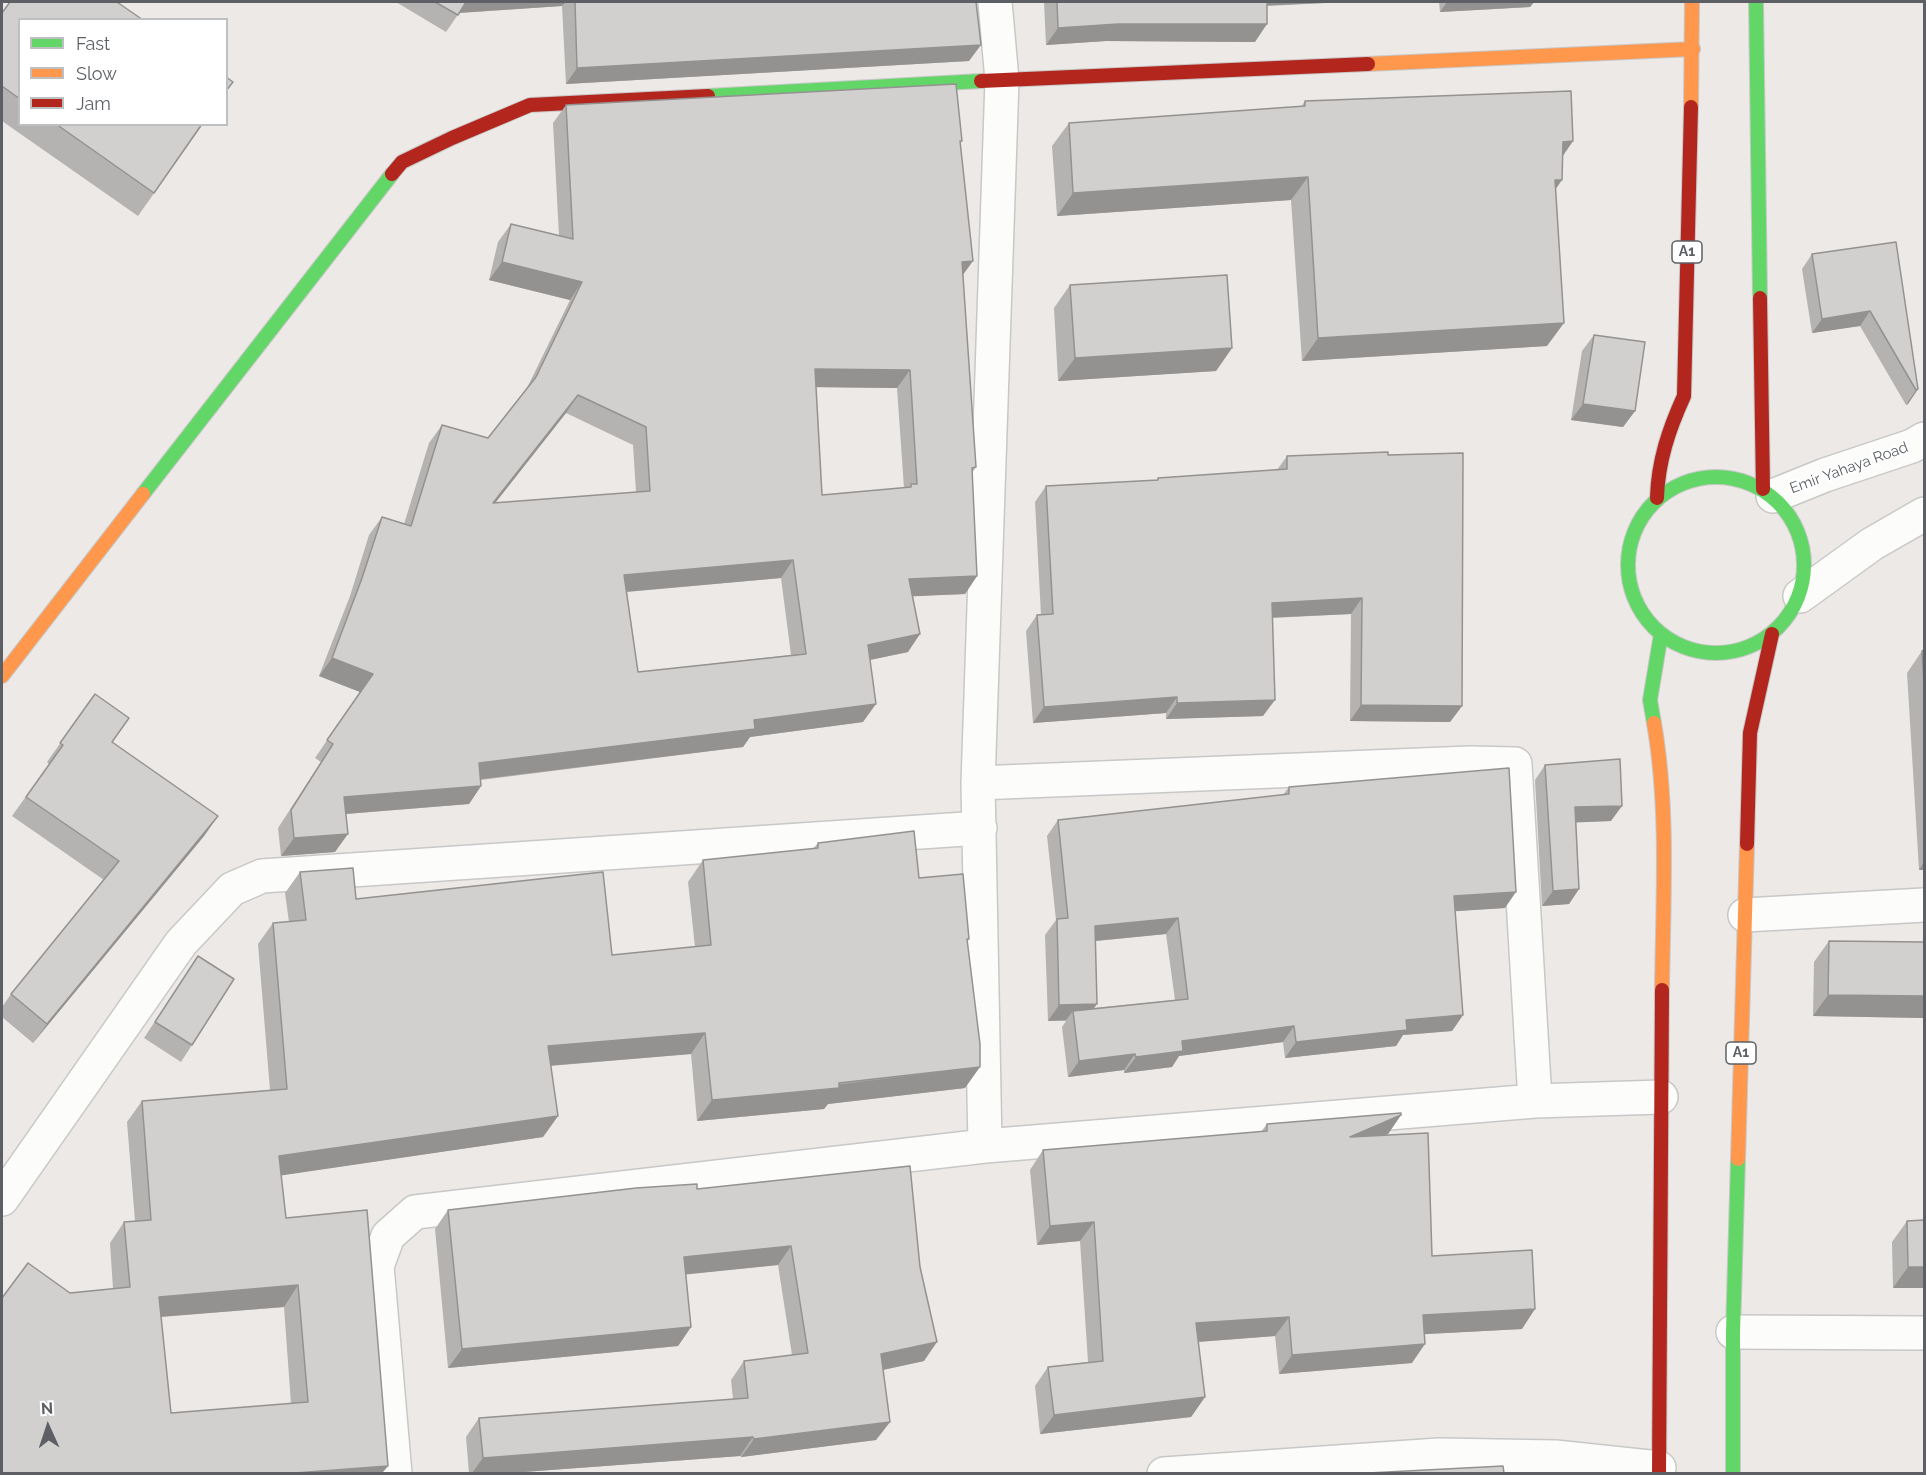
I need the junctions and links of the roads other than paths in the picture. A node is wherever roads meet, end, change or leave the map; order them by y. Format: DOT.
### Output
graph roads {
  1 [pos="995,2"];
  2 [pos="1692,2"];
  3 [pos="1756,2"];
  4 [pos="1693,49"];
  5 [pos="1002,80"];
  6 [pos="1924,439"];
  7 [pos="1768,493"];
  8 [pos="1657,498"];
  9 [pos="1924,514"];
  10 [pos="1800,596"];
  11 [pos="1661,634"];
  12 [pos="1772,634"];
  13 [pos="2,676"];
  14 [pos="978,783"];
  15 [pos="980,828"];
  16 [pos="1924,905"];
  17 [pos="1745,915"];
  18 [pos="1661,1097"];
  19 [pos="1535,1101"];
  20 [pos="985,1146"];
  21 [pos="2,1199"];
  22 [pos="1734,1332"];
  23 [pos="1924,1334"];
  24 [pos="1659,1471"];
  25 [pos="395,1473"];
  26 [pos="1164,1473"];
  27 [pos="1733,1473"];
  1 -- 5 [label="street"];
  2 -- 4 [label="main road, A1"];
  3 -- 7 [label="main road"];
  4 -- 5 [label="main road"];
  4 -- 8 [label="main road, A1"];
  5 -- 13 [label="main road"];
  5 -- 14 [label="street"];
  6 -- 7 [label="street, Emir Yahaya Road"];
  7 -- 8 [label="main road"];
  7 -- 10 [label="main road"];
  8 -- 11 [label="main road"];
  9 -- 10 [label="street"];
  10 -- 12 [label="main road"];
  11 -- 12 [label="main road"];
  11 -- 18 [label="main road"];
  12 -- 17 [label="main road, A1"];
  14 -- 15 [label="street"];
  14 -- 19 [label="street"];
  15 -- 20 [label="street"];
  15 -- 21 [label="street"];
  16 -- 17 [label="street"];
  17 -- 22 [label="main road, A1"];
  18 -- 19 [label="street"];
  18 -- 24 [label="main road"];
  19 -- 20 [label="street"];
  20 -- 25 [label="street"];
  22 -- 23 [label="street"];
  22 -- 27 [label="main road, A1"];
  24 -- 26 [label="street"];
}
